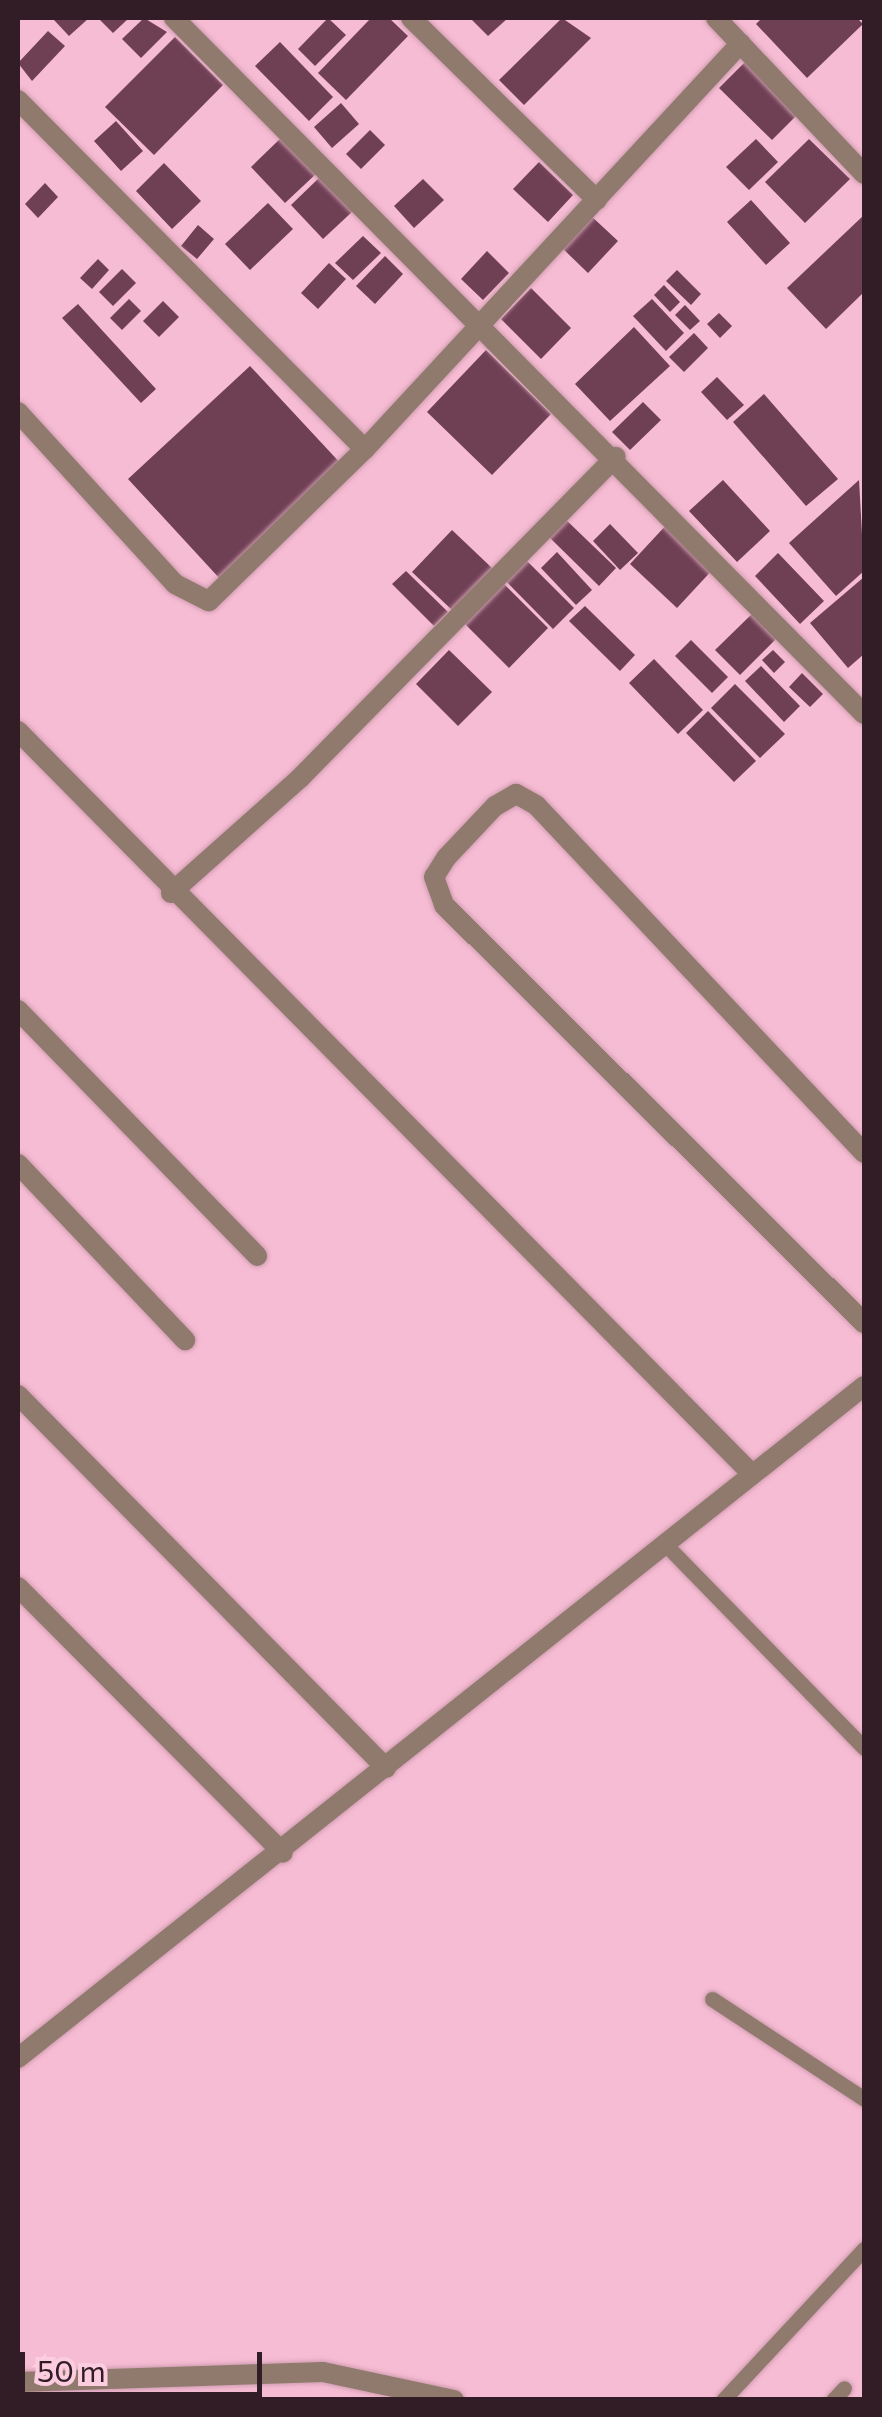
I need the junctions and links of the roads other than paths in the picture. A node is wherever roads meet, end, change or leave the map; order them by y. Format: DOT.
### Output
graph roads {
  1 [pos="174,18"];
  2 [pos="411,18"];
  3 [pos="716,18"];
  4 [pos="741,43"];
  5 [pos="18,100"];
  6 [pos="864,174"];
  7 [pos="597,200"];
  8 [pos="483,325"];
  9 [pos="18,412"];
  10 [pos="365,449"];
  11 [pos="616,458"];
  12 [pos="864,714"];
  13 [pos="18,731"];
  14 [pos="171,894"];
  15 [pos="18,1010"];
  16 [pos="864,1153"];
  17 [pos="18,1164"];
  18 [pos="256,1256"];
  19 [pos="864,1324"];
  20 [pos="185,1340"];
  21 [pos="864,1386"];
  22 [pos="18,1395"];
  23 [pos="752,1474"];
  24 [pos="665,1544"];
  25 [pos="18,1588"];
  26 [pos="864,1748"];
  27 [pos="386,1768"];
  28 [pos="283,1853"];
  29 [pos="712,2000"];
  30 [pos="22,2047"];
  31 [pos="864,2100"];
  32 [pos="864,2249"];
  33 [pos="18,2382"];
  34 [pos="454,2400"];
  35 [pos="723,2400"];
  1 -- 8 [label="street"];
  2 -- 7 [label="street"];
  3 -- 4 [label="street"];
  4 -- 6 [label="street"];
  4 -- 7 [label="street"];
  5 -- 10 [label="street"];
  7 -- 8 [label="street"];
  8 -- 10 [label="street"];
  8 -- 11 [label="street"];
  9 -- 10 [label="street"];
  11 -- 12 [label="street"];
  11 -- 14 [label="street"];
  13 -- 14 [label="street"];
  14 -- 23 [label="street"];
  15 -- 18 [label="street"];
  16 -- 19 [label="street"];
  17 -- 20 [label="street"];
  21 -- 23 [label="street"];
  22 -- 27 [label="street"];
  23 -- 24 [label="street"];
  24 -- 26 [label="lane"];
  24 -- 27 [label="street"];
  25 -- 28 [label="street"];
  27 -- 28 [label="street"];
  28 -- 30 [label="street"];
  29 -- 31 [label="lane"];
  32 -- 35 [label="lane"];
  33 -- 34 [label="street"];
}
